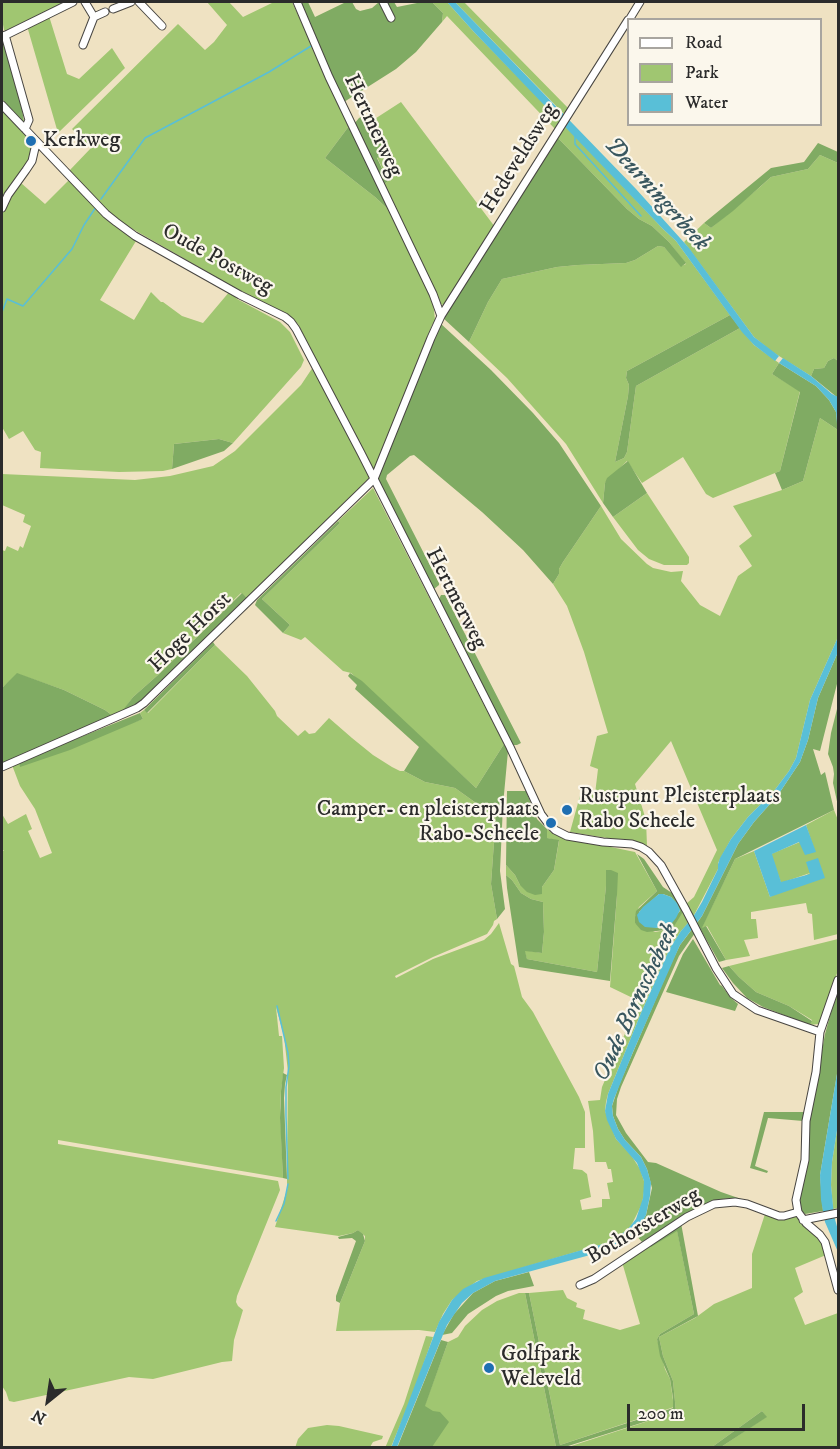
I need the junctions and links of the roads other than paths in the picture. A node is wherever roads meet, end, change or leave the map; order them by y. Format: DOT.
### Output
graph roads {
  1 [pos="73,2"];
  2 [pos="85,2"];
  3 [pos="126,2"];
  4 [pos="140,2"];
  5 [pos="297,2"];
  6 [pos="383,2"];
  7 [pos="640,2"];
  8 [pos="113,9"];
  9 [pos="105,12"];
  10 [pos="94,17"];
  11 [pos="391,18"];
  12 [pos="630,18"];
  13 [pos="627,23"];
  14 [pos="162,26"];
  15 [pos="3,36"];
  16 [pos="83,45"];
  17 [pos="2,105"];
  18 [pos="25,129"];
  19 [pos="38,144"];
  20 [pos="2,208"];
  21 [pos="441,316"];
  22 [pos="374,479"];
  23 [pos="2,767"];
  24 [pos="838,980"];
  25 [pos="820,1032"];
  26 [pos="798,1212"];
  27 [pos="837,1213"];
  28 [pos="803,1220"];
  29 [pos="580,1285"];
  30 [pos="838,1290"];
  1 -- 15 [label="street"];
  2 -- 10 [label="street"];
  3 -- 8 [label="street"];
  4 -- 14 [label="street"];
  5 -- 21 [label="street, Hertmerweg"];
  6 -- 11 [label="street"];
  7 -- 12 [label="street, Hedeveldsweg"];
  9 -- 10 [label="street"];
  10 -- 16 [label="street"];
  13 -- 21 [label="street, Hedeveldsweg"];
  15 -- 18 [label="street"];
  17 -- 18 [label="street, Oude Postweg"];
  18 -- 19 [label="street, Oude Postweg"];
  19 -- 20 [label="street"];
  19 -- 22 [label="street, Oude Postweg"];
  21 -- 22 [label="street"];
  22 -- 23 [label="street, Hoge Horst"];
  22 -- 25 [label="street, Hertmerweg"];
  24 -- 25 [label="street"];
  25 -- 26 [label="street"];
  26 -- 28 [label="street"];
  26 -- 29 [label="street, Bothorsterweg"];
  27 -- 28 [label="street"];
  28 -- 30 [label="street"];
}
